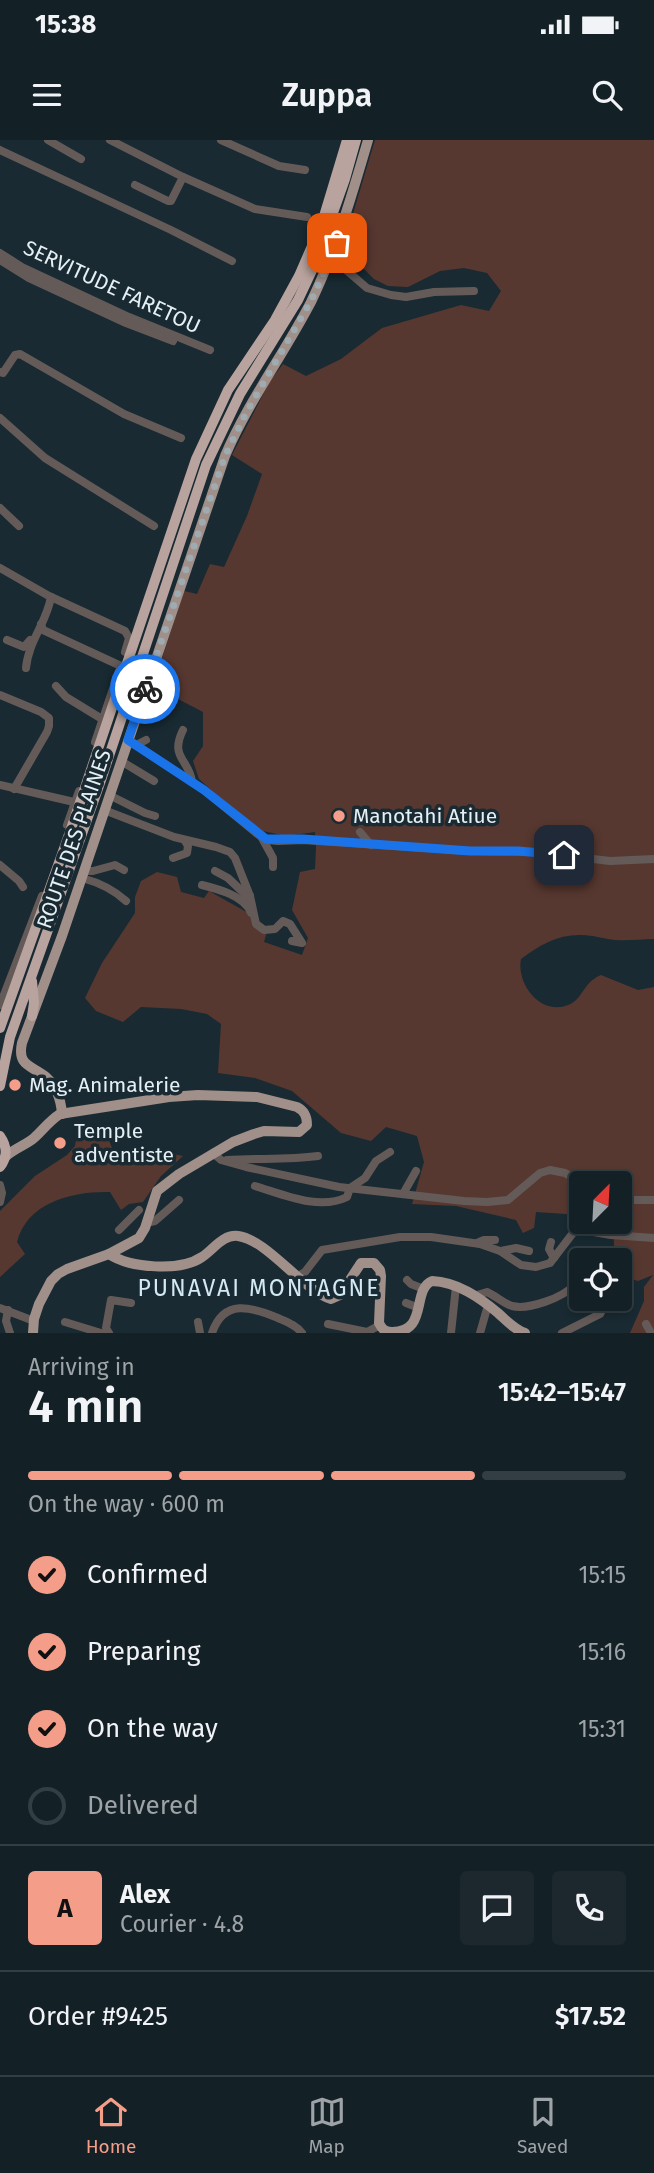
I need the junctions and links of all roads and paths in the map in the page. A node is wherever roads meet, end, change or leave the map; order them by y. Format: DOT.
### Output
graph roads {
  1 [pos="48,140"];
  2 [pos="110,140"];
  3 [pos="221,140"];
  4 [pos="347,140"];
  5 [pos="356,140"];
  6 [pos="368,140"];
  7 [pos="0,150"];
  8 [pos="80,159"];
  9 [pos="304,170"];
  10 [pos="183,177"];
  11 [pos="135,185"];
  12 [pos="307,217"];
  13 [pos="0,253"];
  14 [pos="331,257"];
  15 [pos="0,260"];
  16 [pos="232,261"];
  17 [pos="474,291"];
  18 [pos="180,344"];
  19 [pos="210,351"];
  20 [pos="0,372"];
  21 [pos="0,418"];
  22 [pos="181,438"];
  23 [pos="2,513"];
  24 [pos="19,526"];
  25 [pos="154,526"];
  26 [pos="0,568"];
  27 [pos="48,596"];
  28 [pos="41,624"];
  29 [pos="7,640"];
  30 [pos="121,666"];
  31 [pos="26,668"];
  32 [pos="56,686"];
  33 [pos="0,695"];
  34 [pos="102,719"];
  35 [pos="184,730"];
  36 [pos="146,740"];
  37 [pos="132,743"];
  38 [pos="121,761"];
  39 [pos="154,781"];
  40 [pos="192,782"];
  41 [pos="0,785"];
  42 [pos="14,789"];
  43 [pos="109,795"];
  44 [pos="74,803"];
  45 [pos="138,809"];
  46 [pos="104,810"];
  47 [pos="155,816"];
  48 [pos="132,822"];
  49 [pos="359,832"];
  50 [pos="262,838"];
  51 [pos="185,841"];
  52 [pos="371,845"];
  53 [pos="173,858"];
  54 [pos="654,859"];
  55 [pos="0,865"];
  56 [pos="273,867"];
  57 [pos="124,870"];
  58 [pos="215,871"];
  59 [pos="83,875"];
  60 [pos="202,885"];
  61 [pos="23,887"];
  62 [pos="250,896"];
  63 [pos="126,901"];
  64 [pos="264,930"];
  65 [pos="292,941"];
  66 [pos="32,975"];
  67 [pos="3,984"];
  68 [pos="0,1004"];
  69 [pos="32,1016"];
  70 [pos="0,1028"];
  71 [pos="0,1086"];
  72 [pos="62,1114"];
  73 [pos="2,1139"];
  74 [pos="17,1147"];
  75 [pos="390,1152"];
  76 [pos="217,1156"];
  77 [pos="318,1156"];
  78 [pos="3,1162"];
  79 [pos="416,1171"];
  80 [pos="569,1175"];
  81 [pos="0,1185"];
  82 [pos="255,1186"];
  83 [pos="350,1188"];
  84 [pos="403,1194"];
  85 [pos="179,1200"];
  86 [pos="632,1200"];
  87 [pos="654,1200"];
  88 [pos="0,1202"];
  89 [pos="151,1207"];
  90 [pos="139,1210"];
  91 [pos="141,1223"];
  92 [pos="119,1230"];
  93 [pos="654,1237"];
  94 [pos="495,1240"];
  95 [pos="551,1242"];
  96 [pos="477,1243"];
  97 [pos="501,1251"];
  98 [pos="529,1251"];
  99 [pos="109,1254"];
  100 [pos="554,1258"];
  101 [pos="298,1276"];
  102 [pos="407,1280"];
  103 [pos="456,1286"];
  104 [pos="424,1290"];
  105 [pos="569,1290"];
  106 [pos="474,1296"];
  107 [pos="131,1303"];
  108 [pos="406,1303"];
  109 [pos="488,1305"];
  110 [pos="419,1308"];
  111 [pos="4,1309"];
  112 [pos="603,1311"];
  113 [pos="268,1314"];
  114 [pos="34,1321"];
  115 [pos="65,1322"];
  116 [pos="198,1322"];
  117 [pos="328,1324"];
  118 [pos="646,1324"];
  119 [pos="264,1325"];
  120 [pos="380,1325"];
  121 [pos="520,1332"];
  122 [pos="10,1333"];
  123 [pos="33,1333"];
  124 [pos="106,1333"];
  125 [pos="200,1333"];
  126 [pos="212,1333"];
  127 [pos="302,1333"];
  128 [pos="451,1333"];
  129 [pos="480,1333"];
  130 [pos="562,1333"];
  131 [pos="651,1333"];
  1 -- 8 [label="street"];
  2 -- 10 [label="street"];
  3 -- 9 [label="street"];
  4 -- 70 [label="highway, ROUTE DES PLAINES"];
  5 -- 66 [label="highway, ROUTE DES PLAINES"];
  6 -- 14 [label="main road, ROUTE DES PLAINES"];
  7 -- 16 [label="street"];
  10 -- 11 [label="street"];
  10 -- 12 [label="street"];
  13 -- 19 [label="street, SERVITUDE FARETOU"];
  14 -- 17 [label="street"];
  14 -- 37 [label="main road, ROUTE DES PLAINES"];
  15 -- 18 [label="street, SERVITUDE FARETOU"];
  20 -- 22 [label="street"];
  21 -- 25 [label="street"];
  23 -- 24 [label="street"];
  26 -- 27 [label="street"];
  27 -- 28 [label="street"];
  27 -- 29 [label="street"];
  27 -- 30 [label="street"];
  28 -- 30 [label="street"];
  28 -- 31 [label="street"];
  30 -- 34 [label="street"];
  32 -- 34 [label="street"];
  33 -- 42 [label="street"];
  34 -- 44 [label="street"];
  35 -- 40 [label="street"];
  36 -- 37 [label="street"];
  37 -- 38 [label="main road, ROUTE DES PLAINES"];
  37 -- 40 [label="street"];
  38 -- 39 [label="street"];
  38 -- 43 [label="main road, ROUTE DES PLAINES"];
  40 -- 50 [label="street"];
  41 -- 42 [label="street"];
  42 -- 44 [label="street"];
  43 -- 45 [label="street"];
  43 -- 46 [label="main road, ROUTE DES PLAINES"];
  44 -- 67 [label="street"];
  45 -- 47 [label="street"];
  45 -- 48 [label="street"];
  46 -- 48 [label="street"];
  46 -- 59 [label="main road, ROUTE DES PLAINES"];
  48 -- 51 [label="street"];
  49 -- 52 [label="street"];
  50 -- 52 [label="street"];
  50 -- 56 [label="street"];
  51 -- 53 [label="street"];
  51 -- 62 [label="street"];
  52 -- 54 [label="street"];
  55 -- 61 [label="street"];
  57 -- 59 [label="street"];
  58 -- 62 [label="street"];
  59 -- 63 [label="street"];
  59 -- 69 [label="main road, ROUTE DES PLAINES"];
  60 -- 64 [label="street"];
  62 -- 64 [label="street"];
  64 -- 65 [label="street"];
  66 -- 69 [label="highway"];
  66 -- 71 [label="highway, ROUTE DES PLAINES"];
  67 -- 68 [label="street"];
  69 -- 72 [label="main road, ROUTE DES PLAINES"];
  72 -- 74 [label="main road"];
  72 -- 76 [label="main road"];
  73 -- 74 [label="main road"];
  73 -- 78 [label="highway"];
  74 -- 78 [label="main road"];
  75 -- 83 [label="street"];
  76 -- 77 [label="street"];
  76 -- 83 [label="street"];
  76 -- 89 [label="main road"];
  79 -- 84 [label="street"];
  80 -- 84 [label="street"];
  81 -- 88 [label="street"];
  82 -- 83 [label="street"];
  83 -- 84 [label="street"];
  85 -- 91 [label="street"];
  86 -- 87 [label="street"];
  89 -- 90 [label="street"];
  89 -- 91 [label="main road"];
  90 -- 91 [label="street"];
  90 -- 92 [label="street"];
  91 -- 99 [label="main road"];
  93 -- 100 [label="street"];
  94 -- 96 [label="street"];
  95 -- 100 [label="street"];
  96 -- 97 [label="street"];
  96 -- 101 [label="street"];
  97 -- 98 [label="street"];
  97 -- 100 [label="street"];
  99 -- 101 [label="main road"];
  99 -- 114 [label="main road"];
  101 -- 120 [label="main road"];
  102 -- 104 [label="street"];
  103 -- 104 [label="main road"];
  103 -- 106 [label="main road"];
  103 -- 128 [label="street"];
  104 -- 110 [label="main road"];
  105 -- 106 [label="street"];
  106 -- 109 [label="main road"];
  107 -- 124 [label="street"];
  108 -- 110 [label="street"];
  109 -- 121 [label="main road"];
  109 -- 129 [label="street"];
  110 -- 120 [label="main road"];
  111 -- 114 [label="street"];
  111 -- 122 [label="street"];
  112 -- 130 [label="street"];
  113 -- 119 [label="street"];
  113 -- 126 [label="street"];
  113 -- 127 [label="street"];
  114 -- 123 [label="main road"];
  115 -- 124 [label="street"];
  116 -- 125 [label="street"];
  117 -- 120 [label="street"];
  118 -- 131 [label="street"];
}
